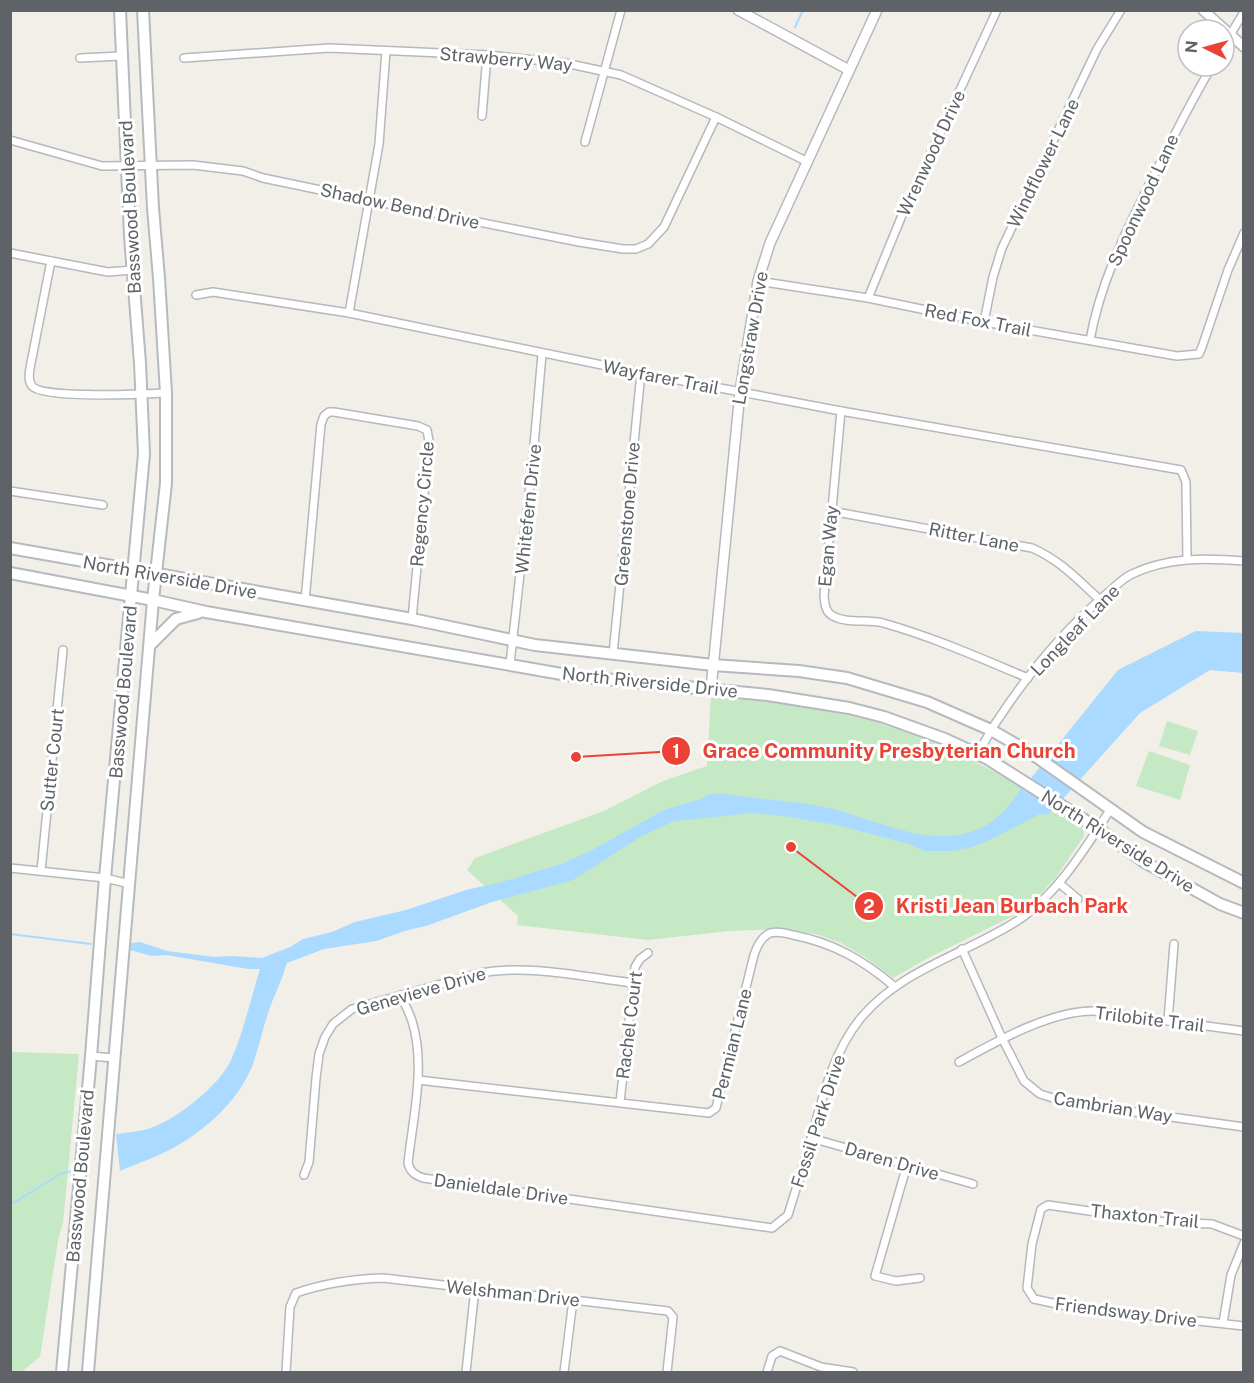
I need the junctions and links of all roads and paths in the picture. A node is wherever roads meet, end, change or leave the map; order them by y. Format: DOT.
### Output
graph roads {
  1 [pos="120,10"];
  2 [pos="143,10"];
  3 [pos="621,10"];
  4 [pos="877,10"];
  5 [pos="997,10"];
  6 [pos="1121,10"];
  7 [pos="740,11"];
  8 [pos="1244,12"];
  9 [pos="1236,25"];
  10 [pos="386,51"];
  11 [pos="486,55"];
  12 [pos="121,56"];
  13 [pos="80,58"];
  14 [pos="184,58"];
  15 [pos="605,70"];
  16 [pos="849,70"];
  17 [pos="1205,78"];
  18 [pos="482,117"];
  19 [pos="716,117"];
  20 [pos="10,140"];
  21 [pos="585,142"];
  22 [pos="808,162"];
  23 [pos="151,164"];
  24 [pos="127,165"];
  25 [pos="368,200"];
  26 [pos="1244,233"];
  27 [pos="10,253"];
  28 [pos="51,261"];
  29 [pos="133,270"];
  30 [pos="758,281"];
  31 [pos="196,295"];
  32 [pos="868,298"];
  33 [pos="349,313"];
  34 [pos="984,322"];
  35 [pos="1090,340"];
  36 [pos="542,354"];
  37 [pos="642,373"];
  38 [pos="740,392"];
  39 [pos="166,393"];
  40 [pos="141,394"];
  41 [pos="841,411"];
  42 [pos="10,490"];
  43 [pos="103,505"];
  44 [pos="831,511"];
  45 [pos="10,548"];
  46 [pos="1187,559"];
  47 [pos="1244,561"];
  48 [pos="134,571"];
  49 [pos="10,573"];
  50 [pos="156,574"];
  51 [pos="132,596"];
  52 [pos="153,600"];
  53 [pos="1100,600"];
  54 [pos="305,601"];
  55 [pos="206,612"];
  56 [pos="412,619"];
  57 [pos="513,640"];
  58 [pos="150,646"];
  59 [pos="63,650"];
  60 [pos="613,654"];
  61 [pos="510,664"];
  62 [pos="713,665"];
  63 [pos="1028,678"];
  64 [pos="711,689"];
  65 [pos="991,730"];
  66 [pos="978,753"];
  67 [pos="1110,810"];
  68 [pos="1097,828"];
  69 [pos="10,868"];
  70 [pos="41,871"];
  71 [pos="105,878"];
  72 [pos="1059,883"];
  73 [pos="1244,883"];
  74 [pos="130,884"];
  75 [pos="1078,899"];
  76 [pos="1244,913"];
  77 [pos="1174,944"];
  78 [pos="962,949"];
  79 [pos="648,953"];
  80 [pos="633,983"];
  81 [pos="895,987"];
  82 [pos="401,995"];
  83 [pos="1168,1021"];
  84 [pos="1244,1031"];
  85 [pos="1002,1038"];
  86 [pos="91,1056"];
  87 [pos="113,1058"];
  88 [pos="959,1062"];
  89 [pos="418,1080"];
  90 [pos="620,1102"];
  91 [pos="1244,1127"];
  92 [pos="811,1138"];
  93 [pos="907,1165"];
  94 [pos="304,1175"];
  95 [pos="973,1184"];
  96 [pos="1044,1207"];
  97 [pos="772,1228"];
  98 [pos="1244,1236"];
  99 [pos="1244,1243"];
  100 [pos="920,1278"];
  101 [pos="475,1288"];
  102 [pos="573,1300"];
  103 [pos="1223,1323"];
  104 [pos="1244,1326"];
  105 [pos="62,1372"];
  106 [pos="88,1372"];
  107 [pos="286,1372"];
  108 [pos="466,1372"];
  109 [pos="564,1372"];
  110 [pos="667,1372"];
  111 [pos="767,1372"];
  112 [pos="853,1372"];
  1 -- 12 [label="main road, Basswood Boulevard"];
  2 -- 23 [label="main road, Basswood Boulevard"];
  3 -- 15 [label="street"];
  4 -- 16 [label="street, Longstraw Drive"];
  5 -- 32 [label="street, Wrenwood Drive"];
  6 -- 34 [label="street, Windflower Lane"];
  7 -- 16 [label="street"];
  8 -- 9 [label="street"];
  10 -- 11 [label="street, Strawberry Way"];
  10 -- 14 [label="street, Strawberry Way"];
  10 -- 25 [label="street"];
  11 -- 15 [label="street, Strawberry Way"];
  11 -- 18 [label="street"];
  12 -- 13 [label="street"];
  12 -- 24 [label="main road, Basswood Boulevard"];
  15 -- 19 [label="street, Strawberry Way"];
  15 -- 21 [label="street"];
  16 -- 22 [label="street, Longstraw Drive"];
  17 -- 35 [label="street, Spoonwood Lane"];
  19 -- 22 [label="street, Strawberry Way"];
  19 -- 25 [label="street, Shadow Bend Drive"];
  20 -- 24 [label="street, Shadow Bend Drive"];
  22 -- 30 [label="street, Longstraw Drive"];
  23 -- 24 [label="street, Shadow Bend Drive"];
  23 -- 25 [label="street, Shadow Bend Drive"];
  23 -- 39 [label="main road, Basswood Boulevard"];
  24 -- 29 [label="main road, Basswood Boulevard"];
  25 -- 33 [label="street"];
  26 -- 35 [label="street, Red Fox Trail"];
  27 -- 28 [label="street"];
  28 -- 29 [label="street"];
  28 -- 40 [label="street"];
  29 -- 40 [label="main road, Basswood Boulevard"];
  30 -- 32 [label="street, Red Fox Trail"];
  30 -- 38 [label="street, Longstraw Drive"];
  31 -- 33 [label="street, Wayfarer Trail"];
  32 -- 34 [label="street, Red Fox Trail"];
  33 -- 36 [label="street, Wayfarer Trail"];
  34 -- 35 [label="street, Red Fox Trail"];
  36 -- 37 [label="street, Wayfarer Trail"];
  36 -- 57 [label="street, Whitefern Drive"];
  37 -- 38 [label="street, Wayfarer Trail"];
  37 -- 60 [label="street, Greenstone Drive"];
  38 -- 41 [label="street, Wayfarer Trail"];
  38 -- 62 [label="street, Longstraw Drive"];
  39 -- 40 [label="street"];
  39 -- 50 [label="main road, Basswood Boulevard"];
  40 -- 48 [label="main road, Basswood Boulevard"];
  41 -- 44 [label="street, Egan Way"];
  41 -- 46 [label="street, Wayfarer Trail"];
  42 -- 43 [label="street"];
  44 -- 53 [label="street, Ritter Lane"];
  44 -- 63 [label="street, Egan Way"];
  45 -- 48 [label="main road, North Riverside Drive"];
  46 -- 47 [label="street, Longleaf Lane"];
  46 -- 53 [label="street, Longleaf Lane"];
  48 -- 50 [label="main road, North Riverside Drive"];
  48 -- 51 [label="main road, Basswood Boulevard"];
  49 -- 51 [label="main road, North Riverside Drive"];
  50 -- 52 [label="main road, Basswood Boulevard"];
  50 -- 54 [label="main road, North Riverside Drive"];
  51 -- 52 [label="main road, North Riverside Drive"];
  51 -- 71 [label="main road, Basswood Boulevard"];
  52 -- 55 [label="main road, North Riverside Drive"];
  52 -- 58 [label="main road, Basswood Boulevard"];
  53 -- 63 [label="street, Longleaf Lane"];
  54 -- 56 [label="main road, North Riverside Drive"];
  54 -- 56 [label="street, Regency Circle"];
  55 -- 58 [label="main road"];
  55 -- 61 [label="main road, North Riverside Drive"];
  56 -- 57 [label="main road, North Riverside Drive"];
  57 -- 60 [label="main road, North Riverside Drive"];
  57 -- 61 [label="street, Whitefern Drive"];
  58 -- 74 [label="main road, Basswood Boulevard"];
  59 -- 70 [label="street, Sutter Court"];
  60 -- 62 [label="main road, North Riverside Drive"];
  61 -- 64 [label="main road, North Riverside Drive"];
  62 -- 64 [label="street, Longstraw Drive"];
  62 -- 65 [label="main road, North Riverside Drive"];
  63 -- 65 [label="street, Longleaf Lane"];
  64 -- 66 [label="main road, North Riverside Drive"];
  65 -- 66 [label="street, Longleaf Lane"];
  65 -- 67 [label="main road, North Riverside Drive"];
  66 -- 68 [label="main road, North Riverside Drive"];
  67 -- 68 [label="street, Fossil Park Drive"];
  67 -- 73 [label="main road, North Riverside Drive"];
  68 -- 72 [label="street, Fossil Park Drive"];
  68 -- 76 [label="main road, North Riverside Drive"];
  69 -- 70 [label="street"];
  70 -- 71 [label="street"];
  71 -- 74 [label="street"];
  71 -- 86 [label="main road, Basswood Boulevard"];
  72 -- 75 [label="street"];
  72 -- 78 [label="street, Fossil Park Drive"];
  74 -- 87 [label="main road, Basswood Boulevard"];
  77 -- 83 [label="street"];
  78 -- 81 [label="street, Fossil Park Drive"];
  78 -- 85 [label="street, Cambrian Way"];
  79 -- 80 [label="street, Rachel Court"];
  80 -- 82 [label="street, Genevieve Drive"];
  80 -- 90 [label="street, Rachel Court"];
  81 -- 90 [label="street, Permian Lane"];
  81 -- 92 [label="street, Fossil Park Drive"];
  82 -- 89 [label="street, Danieldale Drive"];
  82 -- 94 [label="street, Genevieve Drive"];
  83 -- 84 [label="street, Trilobite Trail"];
  83 -- 85 [label="street, Trilobite Trail"];
  85 -- 88 [label="street, Trilobite Trail"];
  85 -- 91 [label="street, Cambrian Way"];
  86 -- 87 [label="street"];
  86 -- 105 [label="main road, Basswood Boulevard"];
  87 -- 106 [label="main road, Basswood Boulevard"];
  89 -- 90 [label="street, Permian Lane"];
  89 -- 97 [label="street, Danieldale Drive"];
  92 -- 93 [label="street, Daren Drive"];
  92 -- 97 [label="street, Fossil Park Drive"];
  93 -- 95 [label="street, Daren Drive"];
  93 -- 100 [label="street"];
  96 -- 98 [label="street, Thaxton Trail"];
  96 -- 103 [label="street, Friendsway Drive"];
  99 -- 103 [label="street"];
  101 -- 102 [label="street, Welshman Drive"];
  101 -- 107 [label="street, Welshman Drive"];
  101 -- 108 [label="street"];
  102 -- 109 [label="street"];
  102 -- 110 [label="street, Welshman Drive"];
  103 -- 104 [label="street, Friendsway Drive"];
  111 -- 112 [label="street"];
}
